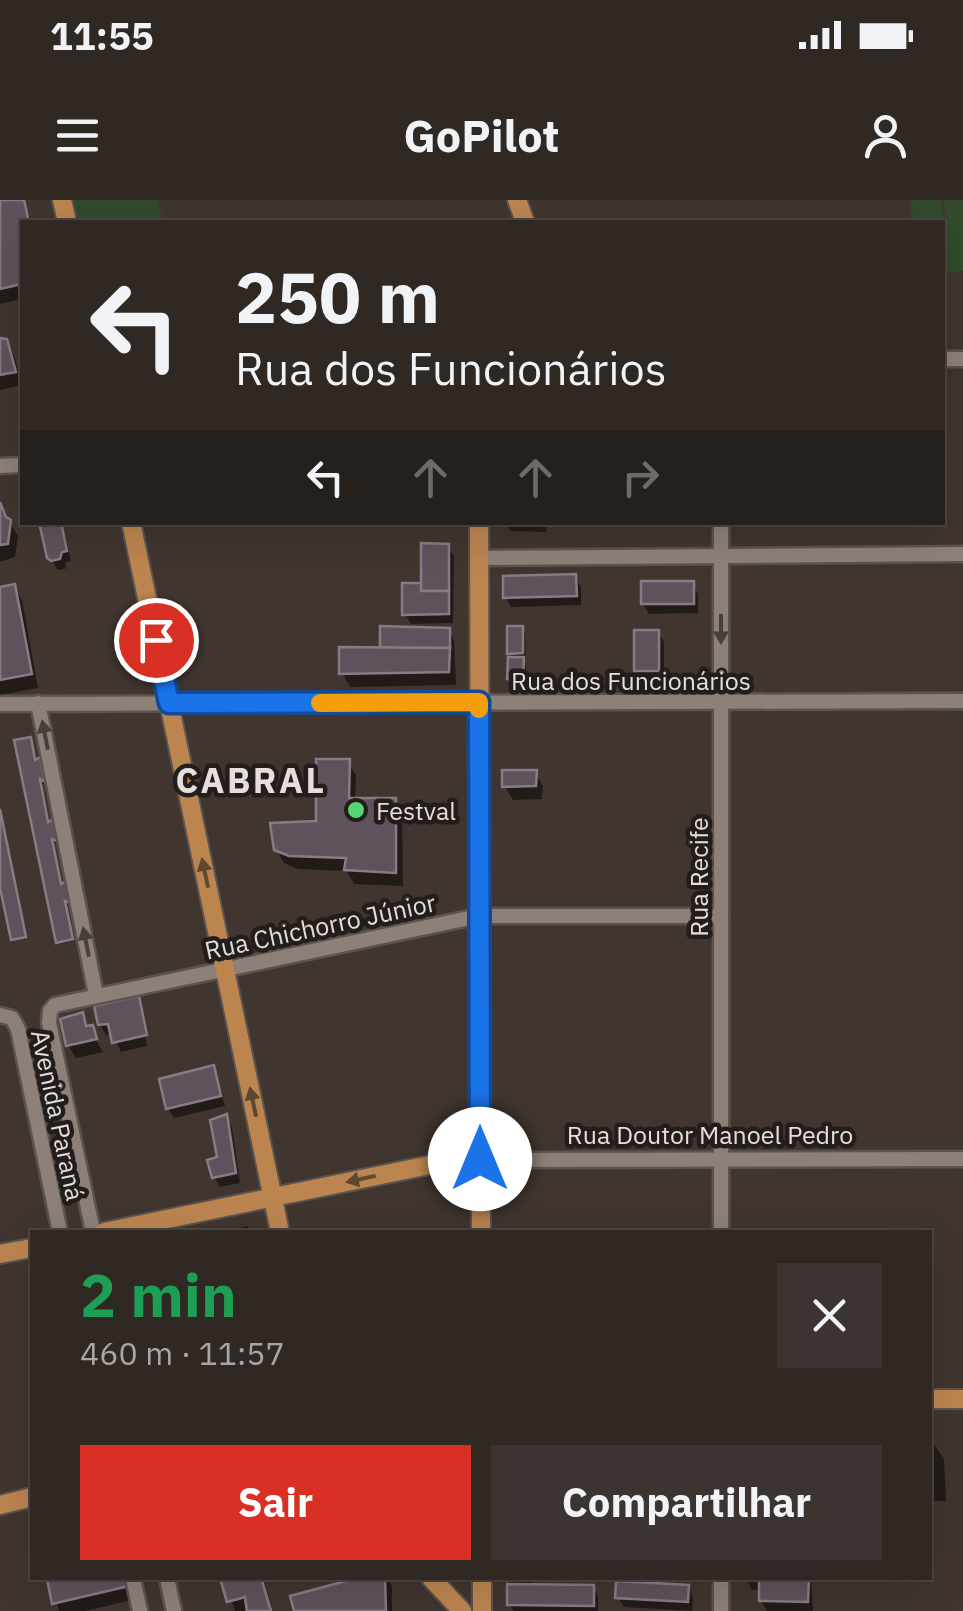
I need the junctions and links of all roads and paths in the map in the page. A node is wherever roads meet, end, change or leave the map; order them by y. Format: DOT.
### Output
graph roads {
  1 [pos="131,525"];
  2 [pos="479,525"];
  3 [pos="721,525"];
  4 [pos="963,554"];
  5 [pos="721,556"];
  6 [pos="479,558"];
  7 [pos="479,702"];
  8 [pos="721,702"];
  9 [pos="963,702"];
  10 [pos="38,703"];
  11 [pos="169,703"];
  12 [pos="0,704"];
  13 [pos="479,916"];
  14 [pos="721,916"];
  15 [pos="225,968"];
  16 [pos="88,996"];
  17 [pos="52,1008"];
  18 [pos="1,1015"];
  19 [pos="480,1159"];
  20 [pos="721,1159"];
  21 [pos="963,1159"];
  22 [pos="449,1161"];
  23 [pos="272,1198"];
  24 [pos="60,1230"];
  25 [pos="93,1230"];
  26 [pos="114,1230"];
  27 [pos="280,1230"];
  28 [pos="480,1230"];
  29 [pos="480,1230"];
  30 [pos="721,1230"];
  31 [pos="30,1248"];
  32 [pos="0,1254"];
  33 [pos="932,1399"];
  34 [pos="963,1399"];
  35 [pos="30,1498"];
  36 [pos="0,1504"];
  37 [pos="133,1580"];
  38 [pos="167,1580"];
  39 [pos="433,1580"];
  40 [pos="482,1580"];
  41 [pos="721,1580"];
  42 [pos="140,1611"];
  43 [pos="174,1611"];
  44 [pos="462,1611"];
  45 [pos="482,1611"];
  46 [pos="721,1611"];
  1 -- 11 [label="main road"];
  2 -- 6 [label="main road"];
  3 -- 5 [label="street, Rua Recife"];
  4 -- 5 [label="street"];
  5 -- 6 [label="street"];
  5 -- 8 [label="street, Rua Recife, one-way"];
  6 -- 7 [label="main road"];
  7 -- 8 [label="street, Rua dos Funcionários"];
  7 -- 11 [label="street, Rua dos Funcionários"];
  7 -- 13 [label="main road"];
  8 -- 9 [label="street, Rua dos Funcionários"];
  8 -- 14 [label="street, Rua Recife"];
  10 -- 11 [label="street, Rua dos Funcionários"];
  10 -- 12 [label="street, Rua dos Funcionários"];
  16 -- 10 [label="street, one-way"];
  15 -- 11 [label="main road, one-way"];
  13 -- 14 [label="street, Rua Chichorro Júnior"];
  13 -- 15 [label="street, Rua Chichorro Júnior"];
  13 -- 19 [label="main road"];
  14 -- 20 [label="street, Rua Recife"];
  15 -- 16 [label="street, Rua Chichorro Júnior"];
  23 -- 15 [label="main road, one-way"];
  16 -- 17 [label="street, Rua Chichorro Júnior"];
  17 -- 25 [label="street, Avenida Paraná"];
  18 -- 24 [label="street, Avenida Paraná"];
  19 -- 20 [label="street, Rua Doutor Manoel Pedro"];
  19 -- 22 [label="street, Rua Doutor Manoel Pedro"];
  19 -- 28 [label="main road"];
  20 -- 21 [label="street, Rua Doutor Manoel Pedro"];
  20 -- 30 [label="street, Rua Recife"];
  22 -- 23 [label="main road, Rua Doutor Manoel Pedro, one-way"];
  22 -- 29 [label="main road"];
  23 -- 26 [label="main road, Rua Doutor Manoel Pedro"];
  23 -- 27 [label="main road"];
  31 -- 32 [label="main road"];
  33 -- 34 [label="main road"];
  35 -- 36 [label="main road"];
  37 -- 42 [label="street"];
  38 -- 43 [label="street"];
  39 -- 44 [label="main road"];
  40 -- 45 [label="main road"];
  41 -- 46 [label="street"];
}
